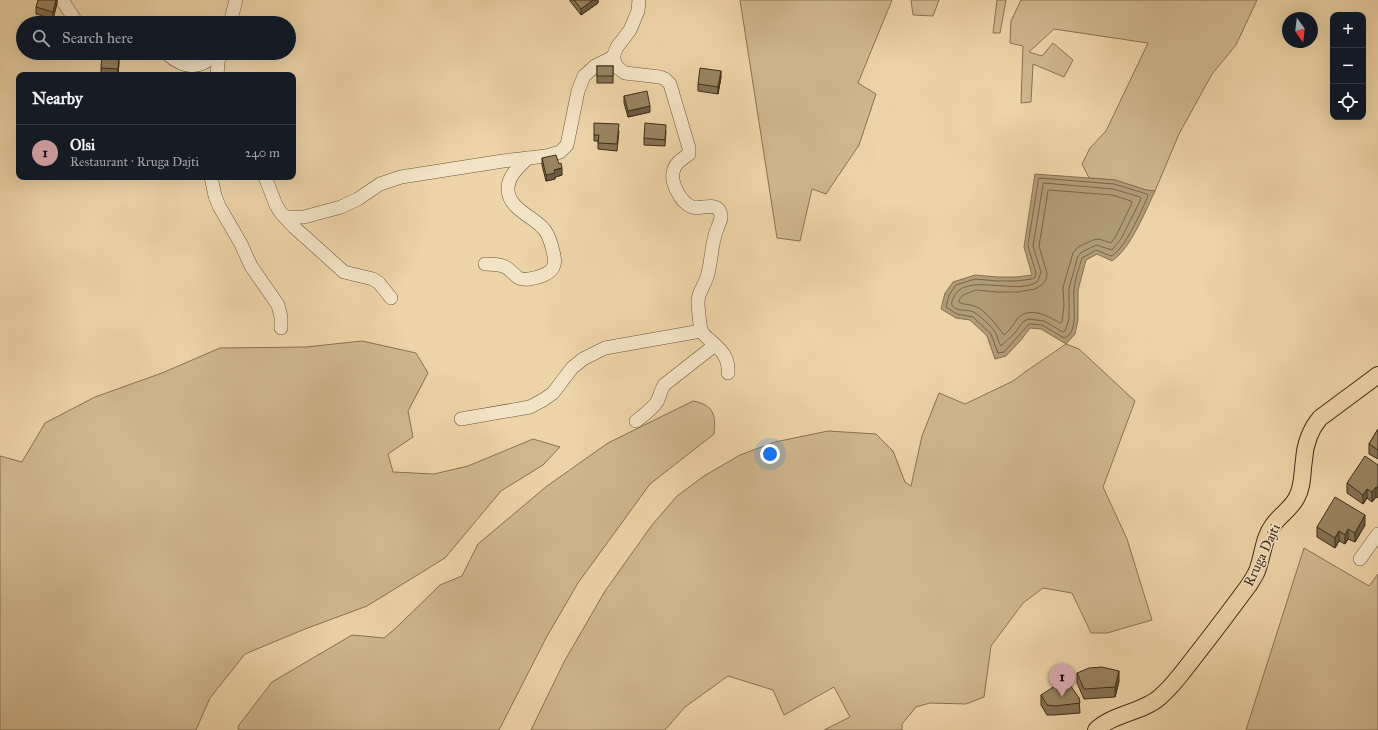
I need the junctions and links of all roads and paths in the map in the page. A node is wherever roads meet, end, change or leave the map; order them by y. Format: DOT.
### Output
graph roads {
  1 [pos="62,0"];
  2 [pos="236,0"];
  3 [pos="639,0"];
  4 [pos="72,16"];
  5 [pos="232,16"];
  6 [pos="613,58"];
  7 [pos="175,60"];
  8 [pos="210,60"];
  9 [pos="218,60"];
  10 [pos="217,72"];
  11 [pos="528,158"];
  12 [pos="212,180"];
  13 [pos="266,180"];
  14 [pos="285,217"];
  15 [pos="484,264"];
  16 [pos="391,298"];
  17 [pos="281,328"];
  18 [pos="701,331"];
  19 [pos="715,345"];
  20 [pos="728,373"];
  21 [pos="1378,375"];
  22 [pos="461,419"];
  23 [pos="636,421"];
  24 [pos="1378,534"];
  25 [pos="1360,559"];
  26 [pos="1096,730"];
  1 -- 4 [label="street"];
  2 -- 5 [label="street"];
  3 -- 6 [label="street"];
  6 -- 11 [label="street"];
  6 -- 18 [label="street"];
  7 -- 8 [label="street"];
  9 -- 10 [label="street"];
  11 -- 14 [label="street"];
  11 -- 15 [label="street"];
  12 -- 17 [label="street"];
  13 -- 14 [label="street"];
  14 -- 16 [label="street"];
  18 -- 19 [label="street"];
  18 -- 22 [label="street"];
  19 -- 20 [label="street"];
  19 -- 23 [label="street"];
  21 -- 26 [label="main road, Rruga Dajti"];
  24 -- 25 [label="street"];
}
